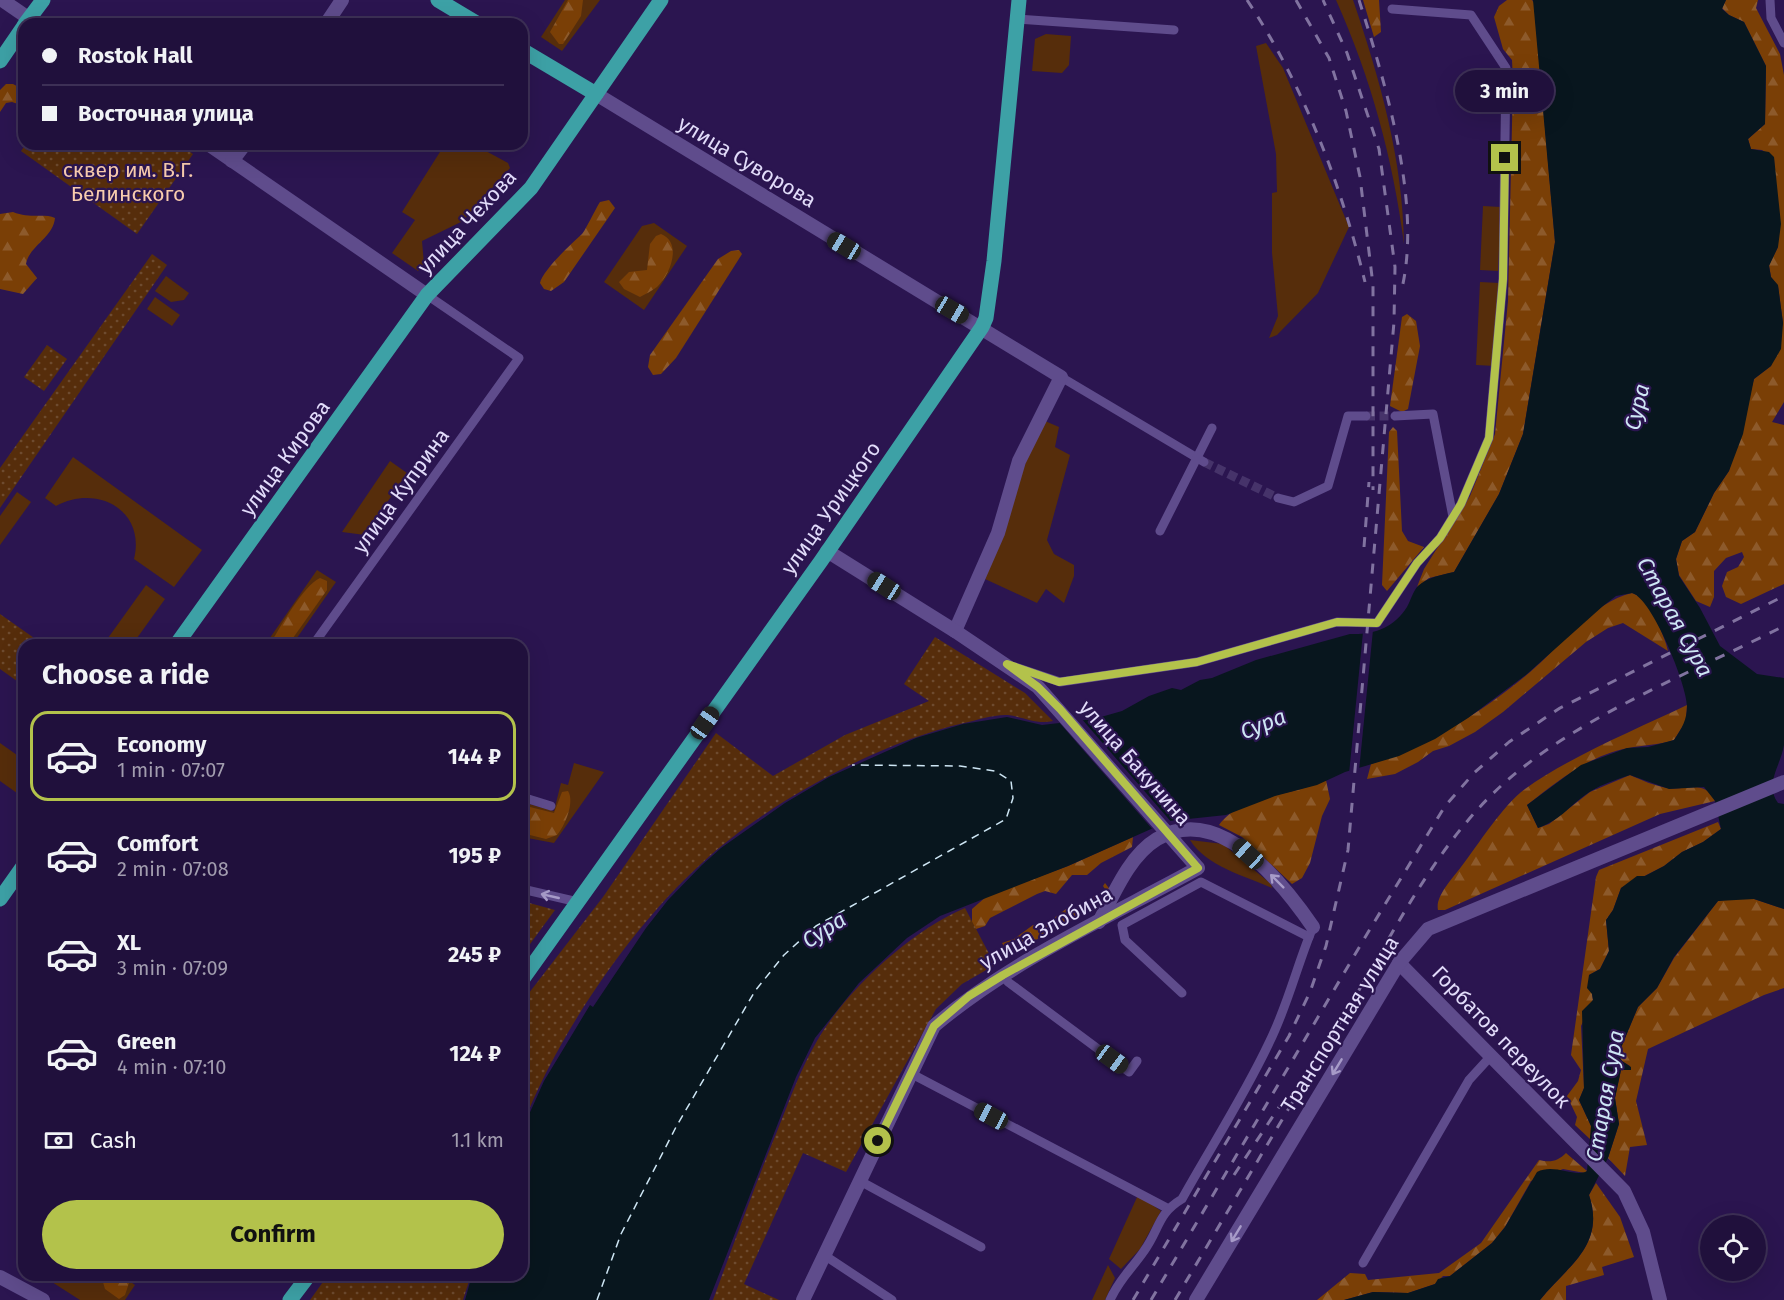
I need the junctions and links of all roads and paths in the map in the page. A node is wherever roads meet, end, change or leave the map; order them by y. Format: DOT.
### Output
graph roads {
  1 [pos="2,0"];
  2 [pos="43,0"];
  3 [pos="342,0"];
  4 [pos="438,0"];
  5 [pos="661,0"];
  6 [pos="1019,0"];
  7 [pos="1770,0"];
  8 [pos="1392,9"];
  9 [pos="23,18"];
  10 [pos="32,18"];
  11 [pos="330,18"];
  12 [pos="468,18"];
  13 [pos="1017,19"];
  14 [pos="1174,30"];
  15 [pos="18,37"];
  16 [pos="1784,43"];
  17 [pos="528,54"];
  18 [pos="0,61"];
  19 [pos="596,94"];
  20 [pos="216,150"];
  21 [pos="240,150"];
  22 [pos="232,161"];
  23 [pos="428,295"];
  24 [pos="982,327"];
  25 [pos="1061,377"];
  26 [pos="1366,416"];
  27 [pos="1395,416"];
  28 [pos="1212,428"];
  29 [pos="1201,459"];
  30 [pos="1278,498"];
  31 [pos="1453,517"];
  32 [pos="1160,531"];
  33 [pos="827,551"];
  34 [pos="955,631"];
  35 [pos="180,639"];
  36 [pos="317,639"];
  37 [pos="1007,664"];
  38 [pos="1784,782"];
  39 [pos="528,800"];
  40 [pos="551,806"];
  41 [pos="1198,868"];
  42 [pos="18,874"];
  43 [pos="528,891"];
  44 [pos="0,899"];
  45 [pos="578,902"];
  46 [pos="1099,922"];
  47 [pos="1311,932"];
  48 [pos="1399,963"];
  49 [pos="528,969"];
  50 [pos="1003,975"];
  51 [pos="1182,993"];
  52 [pos="1490,1057"];
  53 [pos="1137,1061"];
  54 [pos="910,1073"];
  55 [pos="860,1181"];
  56 [pos="1167,1208"];
  57 [pos="981,1247"];
  58 [pos="824,1255"];
  59 [pos="1363,1263"];
  60 [pos="0,1277"];
  61 [pos="304,1281"];
  62 [pos="43,1300"];
  63 [pos="290,1300"];
  64 [pos="803,1300"];
  65 [pos="891,1300"];
  66 [pos="1110,1300"];
  67 [pos="1196,1300"];
  68 [pos="1660,1300"];
  1 -- 9 [label="main road"];
  2 -- 10 [label="main road"];
  3 -- 11 [label="main road"];
  4 -- 12 [label="main road"];
  5 -- 19 [label="main road, улица Чехова"];
  6 -- 13 [label="main road, улица Урицкого"];
  7 -- 16 [label="street"];
  8 -- 31 [label="street"];
  13 -- 14 [label="street"];
  13 -- 24 [label="main road, улица Урицкого"];
  15 -- 18 [label="main road"];
  17 -- 19 [label="main road, улица Суворова"];
  19 -- 23 [label="main road, улица Чехова"];
  19 -- 24 [label="main road, улица Суворова"];
  20 -- 22 [label="main road"];
  21 -- 22 [label="main road"];
  22 -- 23 [label="main road"];
  23 -- 35 [label="main road, улица Кирова"];
  23 -- 36 [label="street, улица Куприна"];
  24 -- 25 [label="main road, улица Суворова"];
  24 -- 33 [label="main road, улица Урицкого"];
  25 -- 29 [label="street"];
  25 -- 34 [label="main road"];
  26 -- 30 [label="street"];
  27 -- 31 [label="street"];
  28 -- 29 [label="street"];
  29 -- 32 [label="street"];
  31 -- 37 [label="street"];
  33 -- 34 [label="main road, улица Бакунина"];
  33 -- 45 [label="main road, улица Урицкого"];
  34 -- 37 [label="main road, улица Бакунина"];
  37 -- 41 [label="main road, улица Бакунина"];
  38 -- 48 [label="main road, Транспортная улица"];
  39 -- 40 [label="street"];
  41 -- 46 [label="main road, улица Злобина"];
  42 -- 44 [label="main road"];
  45 -- 43 [label="street, one-way"];
  45 -- 49 [label="main road, улица Урицкого"];
  47 -- 46 [label="main road, one-way"];
  46 -- 50 [label="main road, улица Злобина"];
  47 -- 51 [label="street"];
  47 -- 56 [label="street"];
  48 -- 52 [label="main road, Горбатов переулок"];
  48 -- 67 [label="main road, Транспортная улица, one-way"];
  50 -- 53 [label="street"];
  50 -- 54 [label="main road, улица Злобина"];
  52 -- 59 [label="street"];
  52 -- 68 [label="main road, Горбатов переулок"];
  54 -- 55 [label="main road, улица Злобина"];
  54 -- 56 [label="street"];
  55 -- 57 [label="street"];
  55 -- 58 [label="main road, улица Злобина"];
  56 -- 66 [label="street"];
  58 -- 64 [label="main road, улица Злобина"];
  58 -- 65 [label="street"];
  60 -- 62 [label="main road"];
  61 -- 63 [label="main road"];
}
